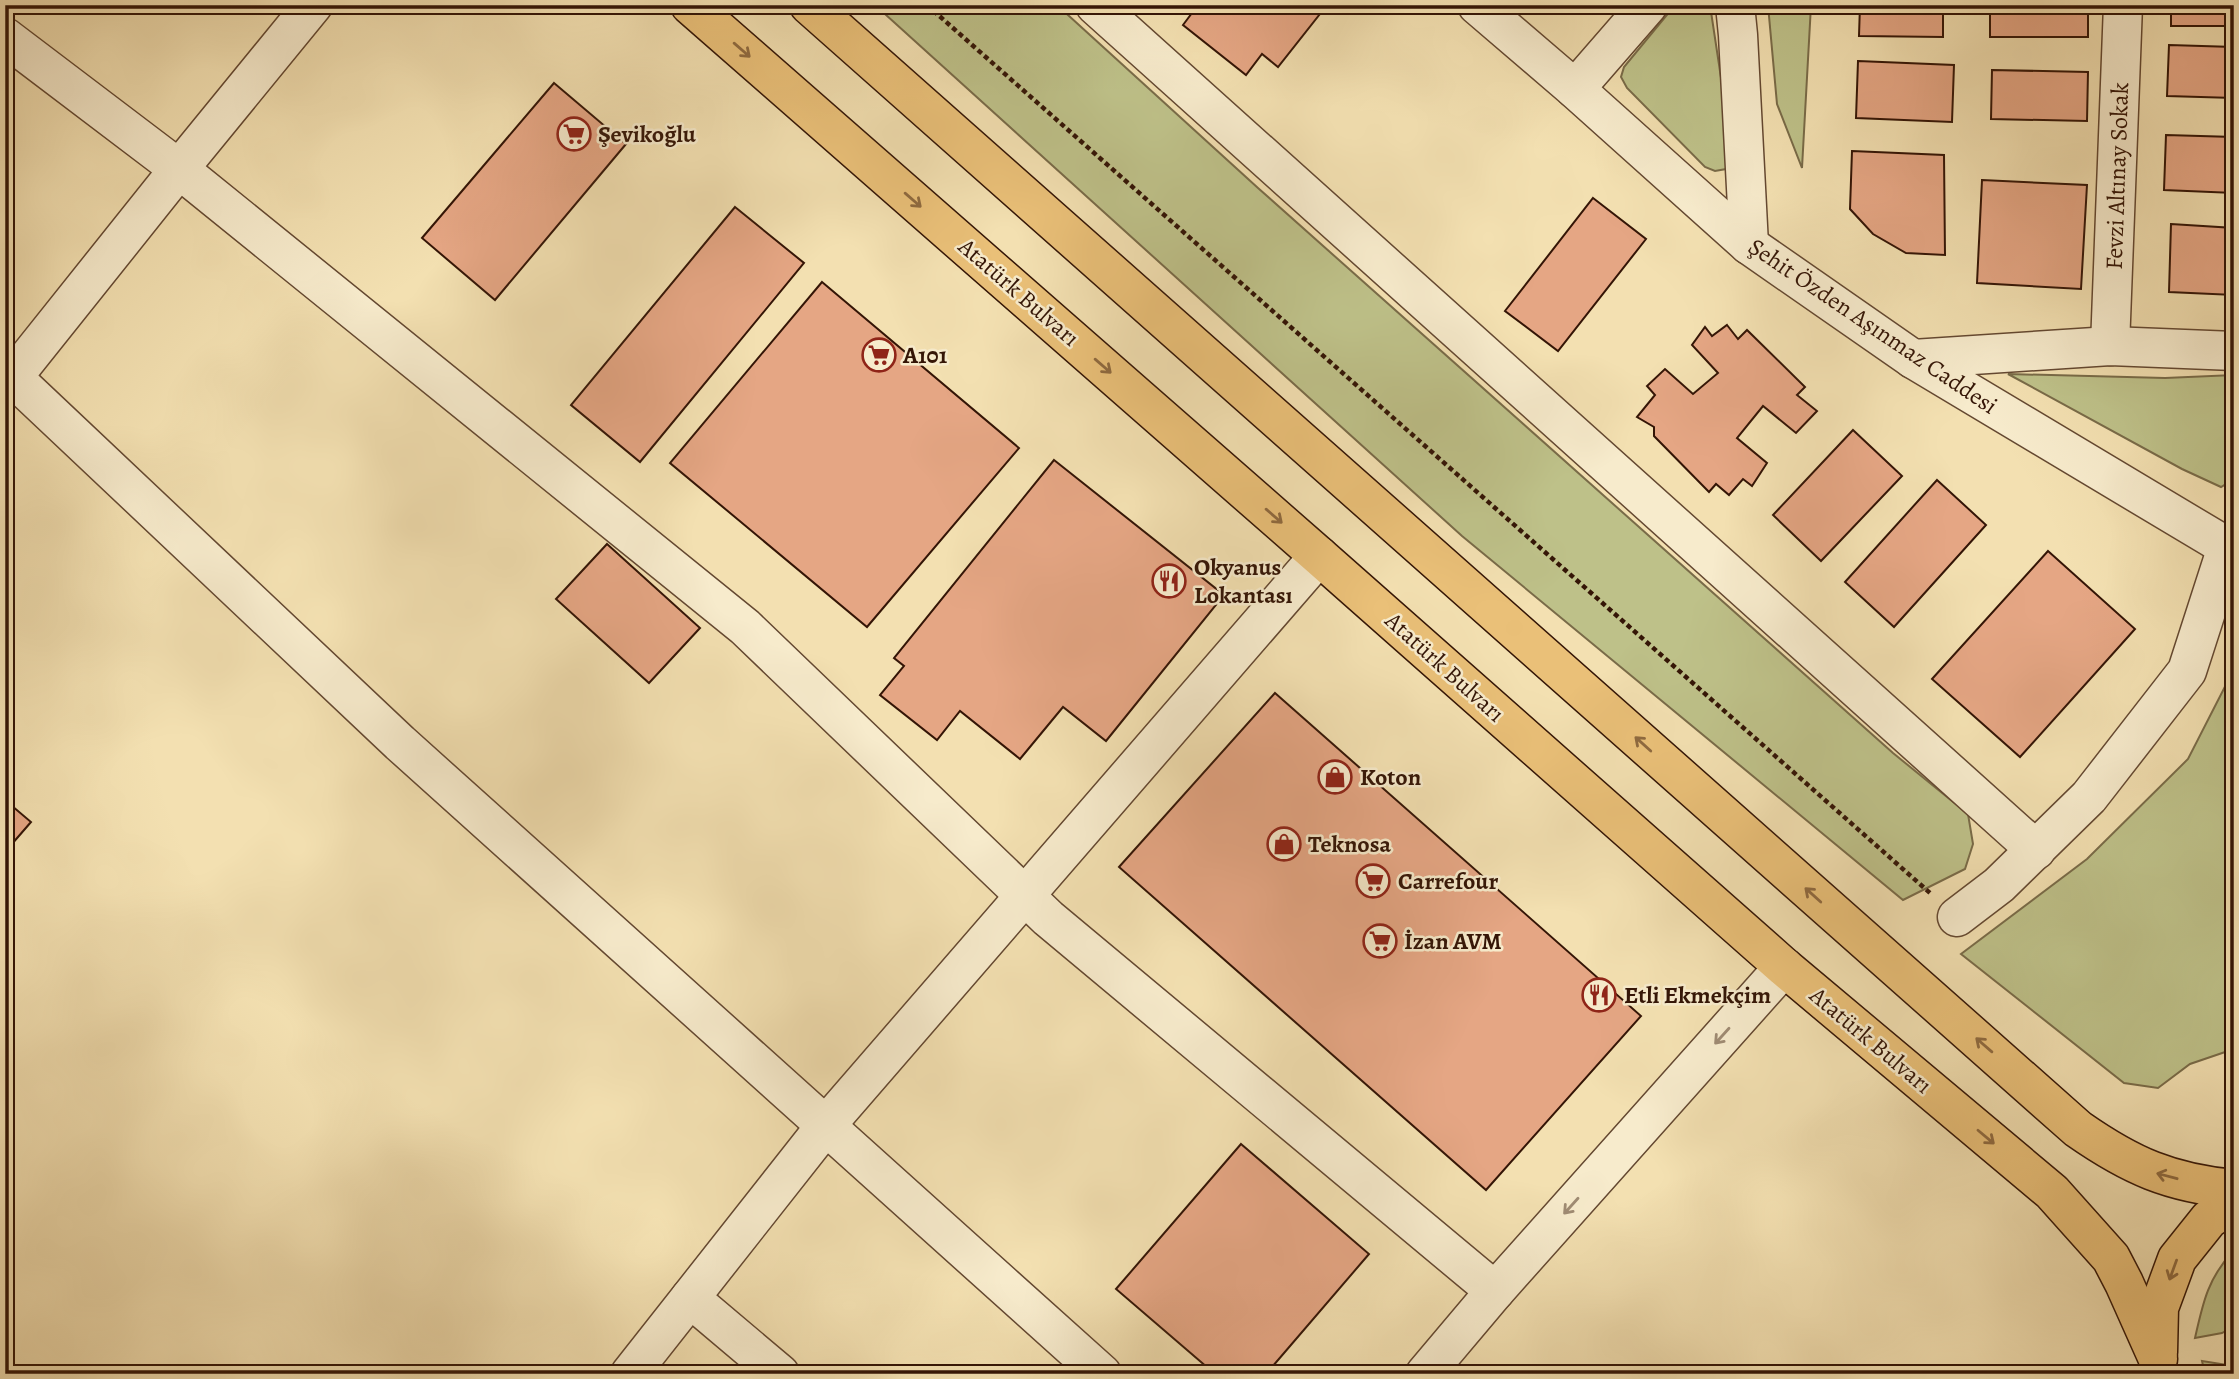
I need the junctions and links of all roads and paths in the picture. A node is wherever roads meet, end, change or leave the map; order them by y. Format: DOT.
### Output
graph roads {
  1 [pos="313,5"];
  2 [pos="690,5"];
  3 [pos="809,5"];
  4 [pos="927,5"];
  5 [pos="1477,5"];
  6 [pos="1648,5"];
  7 [pos="1735,5"];
  8 [pos="2123,5"];
  9 [pos="1115,12"];
  10 [pos="5,37"];
  11 [pos="1575,89"];
  12 [pos="179,169"];
  13 [pos="1749,245"];
  14 [pos="2110,346"];
  15 [pos="2234,351"];
  16 [pos="1913,359"];
  17 [pos="8,378"];
  18 [pos="2232,546"];
  19 [pos="1320,556"];
  20 [pos="2036,850"];
  21 [pos="1024,895"];
  22 [pos="1957,917"];
  23 [pos="1784,967"];
  24 [pos="827,1124"];
  25 [pos="2234,1189"];
  26 [pos="2234,1203"];
  27 [pos="1495,1291"];
  28 [pos="690,1298"];
  29 [pos="2160,1366"];
  30 [pos="630,1374"];
  31 [pos="780,1374"];
  32 [pos="1102,1374"];
  33 [pos="1425,1374"];
  1 -- 12 [label="street"];
  2 -- 19 [label="main road, Atatürk Bulvarı, one-way"];
  25 -- 3 [label="main road, one-way"];
  4 -- 22 [label="path"];
  5 -- 11 [label="street, Şehit Özden Aşınmaz Caddesi"];
  6 -- 11 [label="street"];
  7 -- 13 [label="street"];
  8 -- 14 [label="street, Fevzi Altınay Sokak"];
  9 -- 20 [label="street"];
  10 -- 12 [label="street"];
  11 -- 13 [label="street, Şehit Özden Aşınmaz Caddesi"];
  12 -- 17 [label="street"];
  12 -- 21 [label="street"];
  13 -- 16 [label="street, Şehit Özden Aşınmaz Caddesi"];
  14 -- 15 [label="street"];
  14 -- 16 [label="street"];
  16 -- 18 [label="street, Şehit Özden Aşınmaz Caddesi"];
  17 -- 24 [label="street"];
  18 -- 20 [label="street"];
  19 -- 21 [label="street"];
  19 -- 23 [label="main road, Atatürk Bulvarı"];
  20 -- 22 [label="street"];
  21 -- 24 [label="street"];
  21 -- 27 [label="street"];
  23 -- 27 [label="street, one-way"];
  23 -- 29 [label="main road, Atatürk Bulvarı, one-way"];
  24 -- 28 [label="street"];
  24 -- 32 [label="street"];
  26 -- 29 [label="main road, one-way"];
  27 -- 33 [label="street"];
  28 -- 30 [label="street"];
  28 -- 31 [label="street"];
}
